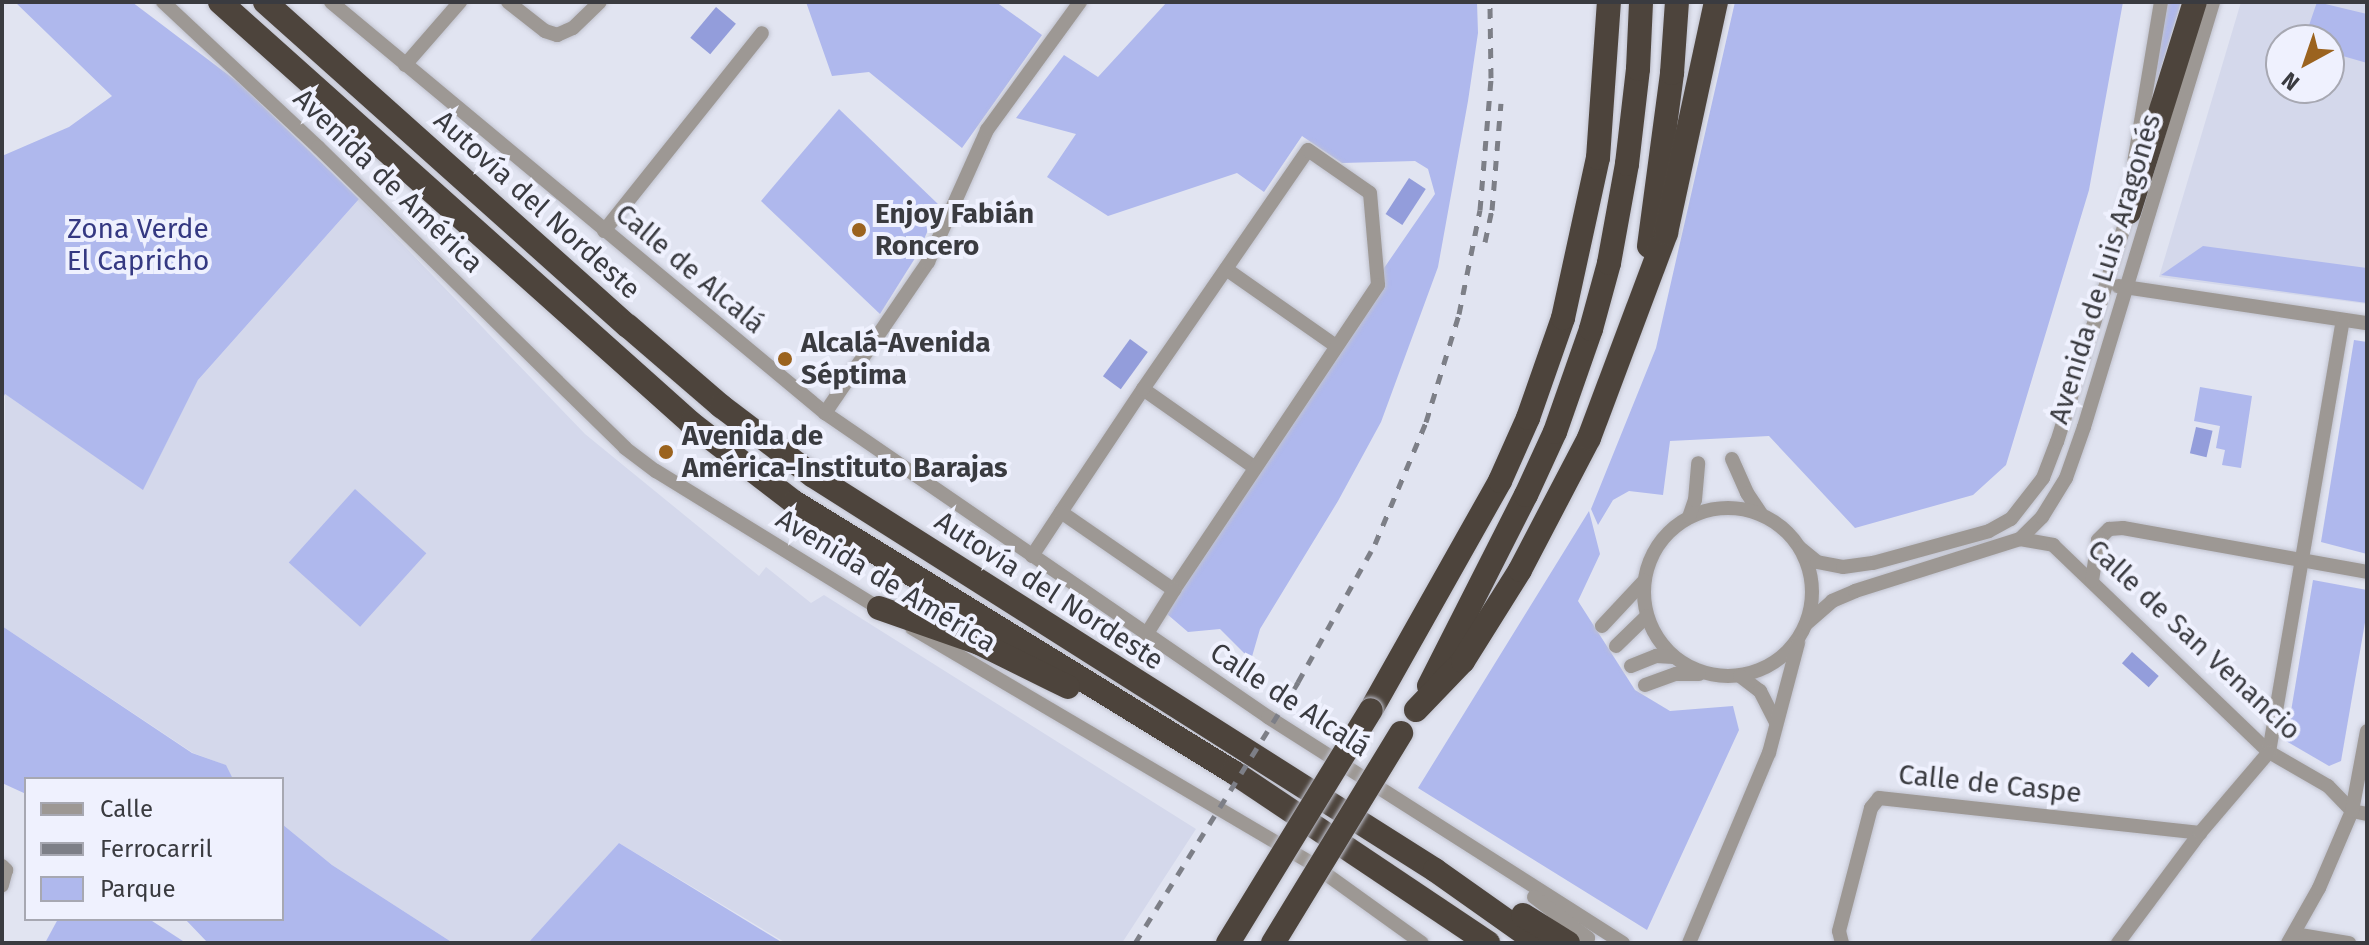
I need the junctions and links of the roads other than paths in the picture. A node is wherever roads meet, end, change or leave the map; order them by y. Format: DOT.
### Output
graph roads {
  1 [pos="163,2"];
  2 [pos="220,2"];
  3 [pos="265,2"];
  4 [pos="286,2"];
  5 [pos="331,2"];
  6 [pos="460,2"];
  7 [pos="508,2"];
  8 [pos="600,2"];
  9 [pos="1080,2"];
  10 [pos="1609,2"];
  11 [pos="1641,2"];
  12 [pos="1677,2"];
  13 [pos="1716,2"];
  14 [pos="2161,2"];
  15 [pos="2195,2"];
  16 [pos="2213,2"];
  17 [pos="762,33"];
  18 [pos="405,65"];
  19 [pos="443,160"];
  20 [pos="2129,212"];
  21 [pos="604,231"];
  22 [pos="2111,268"];
  23 [pos="1226,269"];
  24 [pos="2123,287"];
  25 [pos="1642,292"];
  26 [pos="2102,297"];
  27 [pos="2343,320"];
  28 [pos="2367,323"];
  29 [pos="1336,346"];
  30 [pos="1143,389"];
  31 [pos="825,413"];
  32 [pos="1732,459"];
  33 [pos="1698,463"];
  34 [pos="1254,467"];
  35 [pos="1061,512"];
  36 [pos="1761,515"];
  37 [pos="1689,517"];
  38 [pos="2020,539"];
  39 [pos="1800,548"];
  40 [pos="1032,556"];
  41 [pos="2304,560"];
  42 [pos="2367,572"];
  43 [pos="1644,581"];
  44 [pos="2092,581"];
  45 [pos="1174,590"];
  46 [pos="879,608"];
  47 [pos="1647,616"];
  48 [pos="1602,626"];
  49 [pos="1804,630"];
  50 [pos="1146,635"];
  51 [pos="1616,646"];
  52 [pos="1674,657"];
  53 [pos="1631,666"];
  54 [pos="1705,674"];
  55 [pos="1740,676"];
  56 [pos="1645,685"];
  57 [pos="1123,707"];
  58 [pos="1416,710"];
  59 [pos="1777,722"];
  60 [pos="2367,734"];
  61 [pos="2269,752"];
  62 [pos="1407,807"];
  63 [pos="2360,812"];
  64 [pos="2200,833"];
  65 [pos="2,866"];
  66 [pos="1435,870"];
  67 [pos="2,885"];
  68 [pos="2291,939"];
  69 [pos="1578,940"];
  70 [pos="1228,943"];
  71 [pos="1273,943"];
  72 [pos="1422,943"];
  73 [pos="1488,943"];
  74 [pos="1538,943"];
  75 [pos="1623,943"];
  76 [pos="1689,943"];
  77 [pos="1842,943"];
  78 [pos="2118,943"];
  79 [pos="2349,943"];
  1 -- 46 [label="street, Avenida de América"];
  2 -- 57 [label="highway, Autovía del Nordeste"];
  3 -- 19 [label="highway, Autovía del Nordeste"];
  4 -- 19 [label="highway"];
  5 -- 18 [label="street, Calle de Alcalá"];
  6 -- 18 [label="street"];
  7 -- 8 [label="street"];
  9 -- 31 [label="street"];
  10 -- 70 [label="highway, bridge"];
  11 -- 58 [label="highway"];
  12 -- 25 [label="highway"];
  13 -- 25 [label="highway"];
  14 -- 20 [label="street, Avenida de Luis Aragonés"];
  15 -- 20 [label="highway"];
  16 -- 24 [label="street, Avenida de Luis Aragonés"];
  17 -- 21 [label="street"];
  18 -- 21 [label="street, Calle de Alcalá"];
  19 -- 66 [label="highway, Autovía del Nordeste"];
  20 -- 22 [label="street, Avenida de Luis Aragonés"];
  21 -- 31 [label="street, Calle de Alcalá"];
  22 -- 24 [label="street"];
  22 -- 26 [label="street, Avenida de Luis Aragonés"];
  23 -- 29 [label="street"];
  23 -- 29 [label="street"];
  23 -- 30 [label="street"];
  24 -- 26 [label="street"];
  24 -- 27 [label="street"];
  24 -- 38 [label="street, Avenida de Luis Aragonés"];
  25 -- 58 [label="highway"];
  26 -- 39 [label="street, Avenida de Luis Aragonés"];
  27 -- 28 [label="street"];
  27 -- 41 [label="street"];
  29 -- 34 [label="street"];
  30 -- 34 [label="street"];
  30 -- 35 [label="street"];
  31 -- 40 [label="street, Calle de Alcalá"];
  32 -- 36 [label="street"];
  33 -- 37 [label="street"];
  34 -- 45 [label="street"];
  35 -- 40 [label="street"];
  35 -- 45 [label="street"];
  36 -- 37 [label="street"];
  36 -- 39 [label="street"];
  37 -- 43 [label="street"];
  38 -- 44 [label="street, Calle de San Venancio"];
  38 -- 49 [label="street"];
  39 -- 49 [label="street"];
  40 -- 50 [label="street, Calle de Alcalá"];
  41 -- 42 [label="street"];
  41 -- 44 [label="street"];
  41 -- 61 [label="street"];
  43 -- 47 [label="street"];
  43 -- 48 [label="street"];
  44 -- 61 [label="street, Calle de San Venancio"];
  45 -- 50 [label="street"];
  46 -- 57 [label="highway"];
  46 -- 72 [label="street, Avenida de América"];
  47 -- 51 [label="street"];
  47 -- 52 [label="street"];
  49 -- 55 [label="street"];
  49 -- 59 [label="street"];
  50 -- 62 [label="street, Calle de Alcalá"];
  52 -- 53 [label="street"];
  52 -- 54 [label="street"];
  54 -- 55 [label="street"];
  54 -- 56 [label="street"];
  55 -- 59 [label="street"];
  57 -- 73 [label="highway, Autovía del Nordeste"];
  58 -- 71 [label="highway, bridge"];
  59 -- 76 [label="street"];
  60 -- 63 [label="street"];
  61 -- 63 [label="street, Calle de San Venancio"];
  61 -- 64 [label="street"];
  62 -- 69 [label="street, Calle de Alcalá"];
  62 -- 75 [label="street, Calle de Alcalá"];
  63 -- 68 [label="street"];
  64 -- 77 [label="street, Calle de Caspe"];
  64 -- 78 [label="street"];
  65 -- 67 [label="street"];
  66 -- 69 [label="highway"];
  66 -- 74 [label="highway, Autovía del Nordeste"];
  68 -- 79 [label="street"];
}
